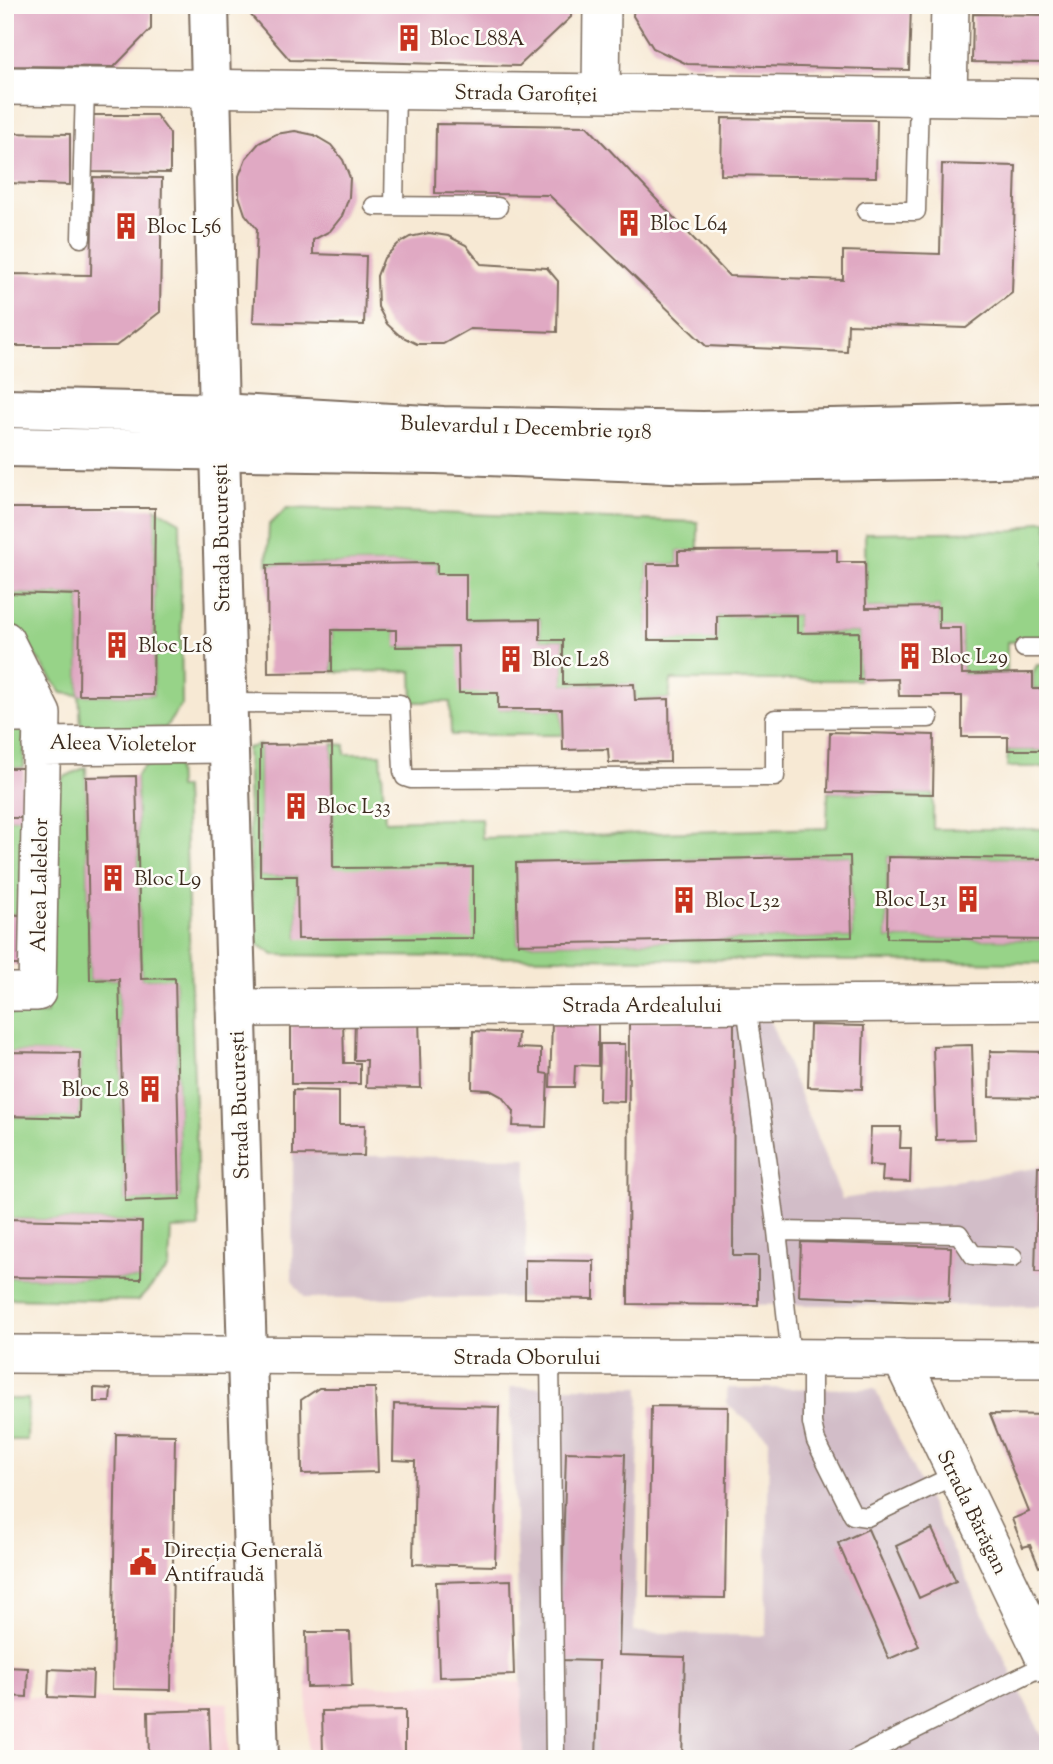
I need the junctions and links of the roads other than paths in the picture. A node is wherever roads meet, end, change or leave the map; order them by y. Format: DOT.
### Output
graph roads {
  1 [pos="209,5"];
  2 [pos="602,5"];
  3 [pos="950,5"];
  4 [pos="5,86"];
  5 [pos="85,87"];
  6 [pos="211,89"];
  7 [pos="396,91"];
  8 [pos="601,93"];
  9 [pos="934,97"];
  10 [pos="1048,98"];
  11 [pos="374,206"];
  12 [pos="394,206"];
  13 [pos="498,207"];
  14 [pos="866,211"];
  15 [pos="81,239"];
  16 [pos="5,408"];
  17 [pos="219,414"];
  18 [pos="1048,422"];
  19 [pos="5,447"];
  20 [pos="220,451"];
  21 [pos="1048,458"];
  22 [pos="1024,648"];
  23 [pos="1048,648"];
  24 [pos="10,669"];
  25 [pos="226,702"];
  26 [pos="5,713"];
  27 [pos="929,718"];
  28 [pos="41,730"];
  29 [pos="227,744"];
  30 [pos="5,992"];
  31 [pos="1048,1002"];
  32 [pos="746,1004"];
  33 [pos="236,1008"];
  34 [pos="778,1231"];
  35 [pos="1013,1257"];
  36 [pos="5,1354"];
  37 [pos="247,1355"];
  38 [pos="550,1357"];
  39 [pos="802,1357"];
  40 [pos="901,1358"];
  41 [pos="1048,1359"];
  42 [pos="955,1475"];
  43 [pos="1047,1665"];
  44 [pos="260,1759"];
  45 [pos="555,1759"];
  46 [pos="855,1759"];
  1 -- 6 [label="main road"];
  2 -- 8 [label="street"];
  3 -- 9 [label="street"];
  4 -- 5 [label="street, Strada Garofiței"];
  5 -- 6 [label="street, Strada Garofiței"];
  5 -- 15 [label="lane"];
  6 -- 7 [label="street, Strada Garofiței"];
  6 -- 17 [label="main road"];
  7 -- 8 [label="street, Strada Garofiței"];
  7 -- 12 [label="lane"];
  8 -- 9 [label="street, Strada Garofiței"];
  9 -- 10 [label="street, Strada Garofiței"];
  9 -- 14 [label="lane"];
  11 -- 12 [label="lane"];
  12 -- 13 [label="lane"];
  16 -- 17 [label="main road, Bulevardul 1 Decembrie 1918"];
  17 -- 18 [label="main road, Bulevardul 1 Decembrie 1918"];
  19 -- 20 [label="main road, Bulevardul 1 Decembrie 1918"];
  20 -- 21 [label="main road, Bulevardul 1 Decembrie 1918"];
  20 -- 25 [label="main road, Strada București"];
  22 -- 23 [label="lane"];
  24 -- 28 [label="street"];
  25 -- 27 [label="lane"];
  25 -- 29 [label="main road, Strada București"];
  26 -- 28 [label="street, Aleea Violetelor"];
  28 -- 29 [label="street, Aleea Violetelor"];
  28 -- 30 [label="street, Aleea Lalelelor"];
  29 -- 33 [label="main road, Strada București"];
  31 -- 32 [label="street, Strada Ardealului"];
  32 -- 33 [label="street, Strada Ardealului"];
  32 -- 34 [label="lane"];
  33 -- 37 [label="main road, Strada București"];
  34 -- 35 [label="lane"];
  34 -- 39 [label="lane"];
  36 -- 37 [label="street, Strada Oborului"];
  37 -- 38 [label="street, Strada Oborului"];
  37 -- 44 [label="main road, Strada București"];
  38 -- 39 [label="street, Strada Oborului"];
  38 -- 45 [label="lane"];
  39 -- 40 [label="street, Strada Oborului"];
  39 -- 42 [label="lane"];
  40 -- 41 [label="street, Strada Oborului"];
  40 -- 42 [label="street, Strada Bărăgan"];
  42 -- 43 [label="street, Strada Bărăgan"];
  43 -- 46 [label="lane"];
}
